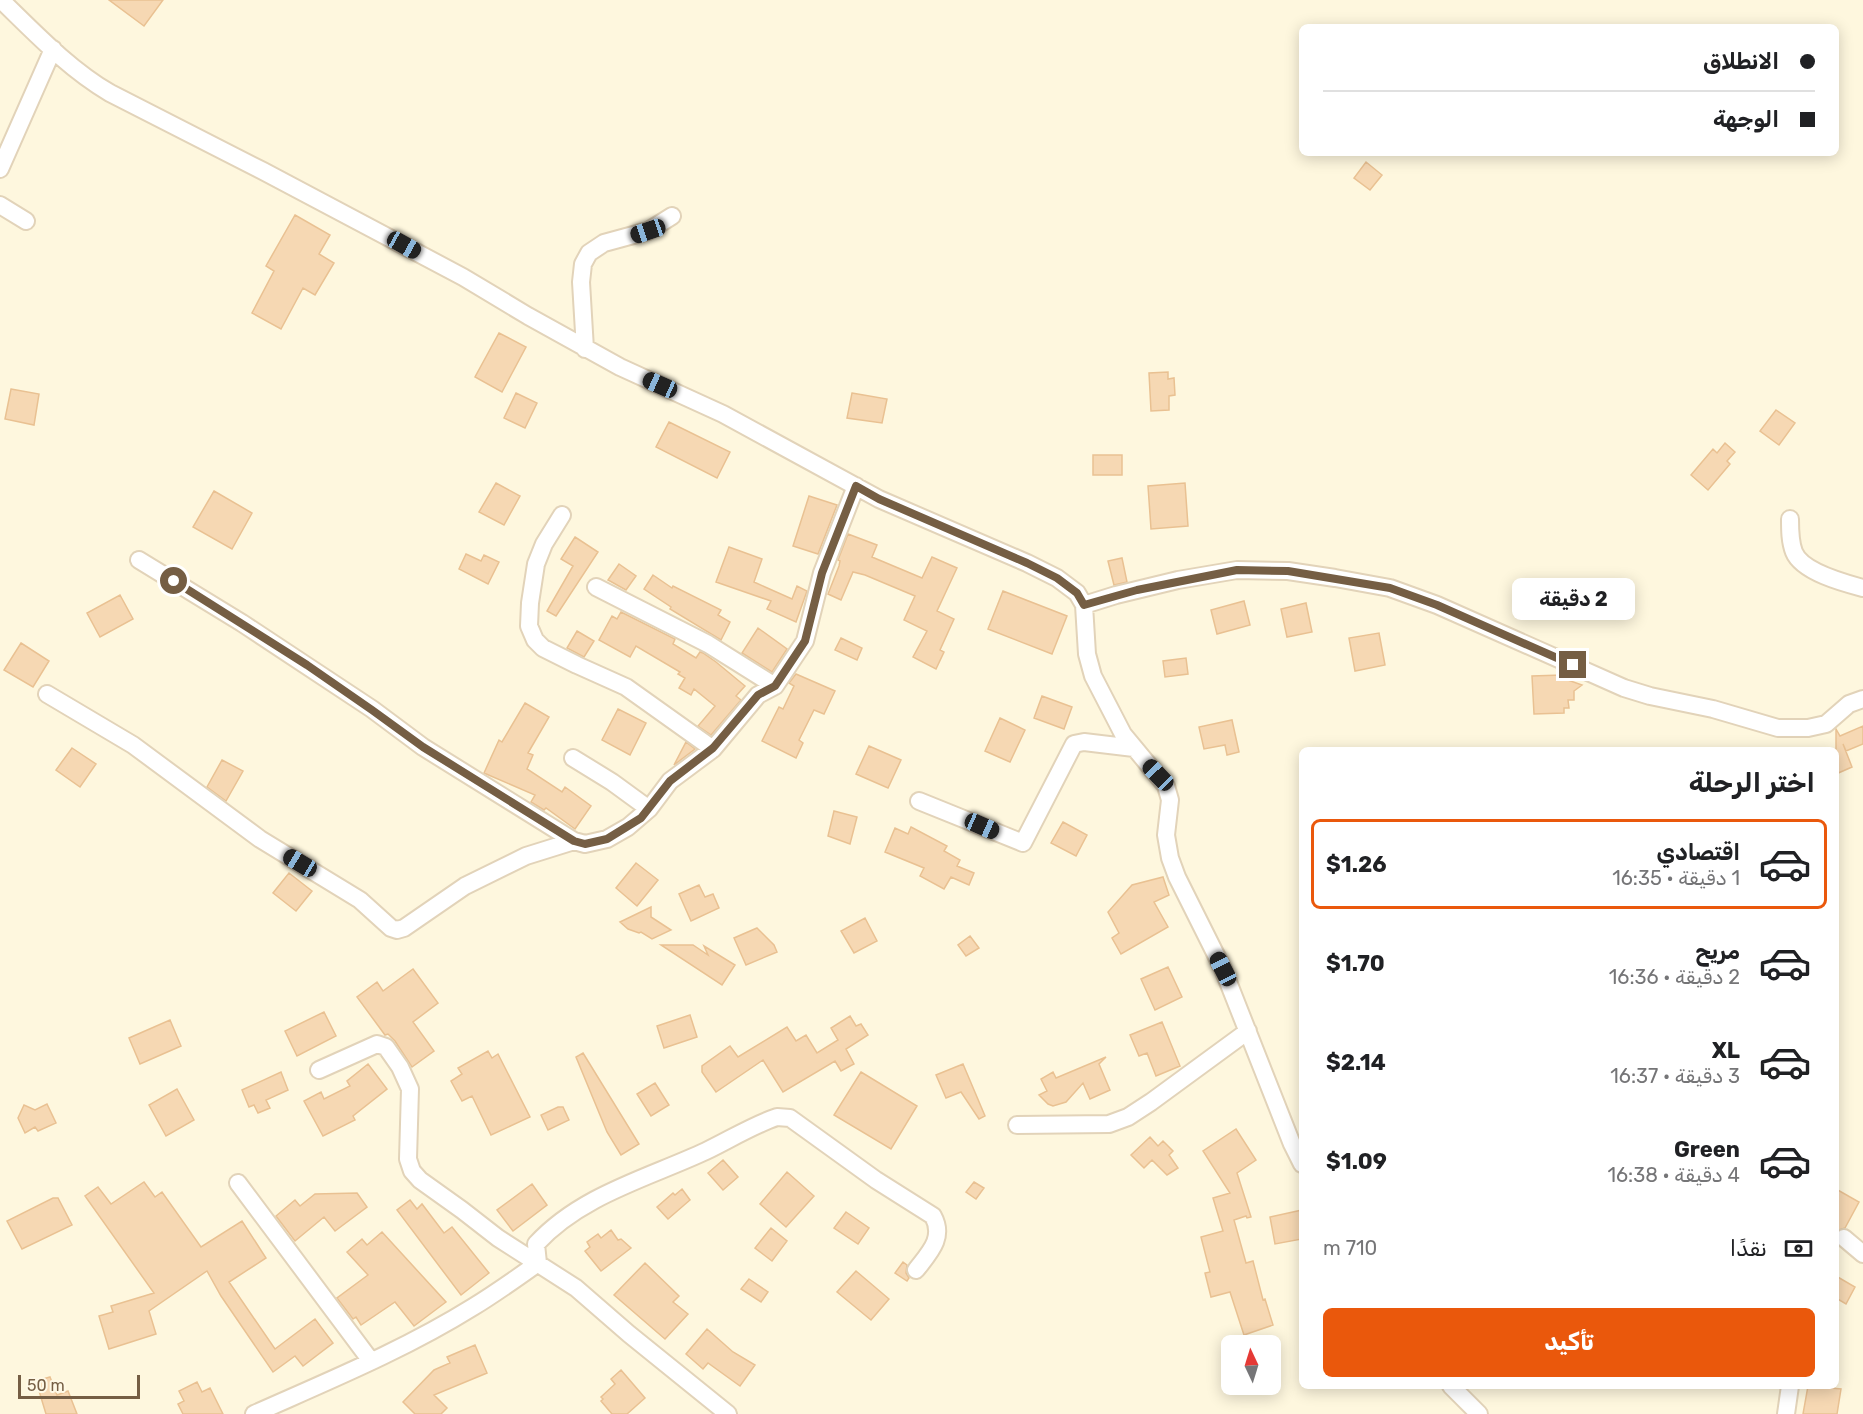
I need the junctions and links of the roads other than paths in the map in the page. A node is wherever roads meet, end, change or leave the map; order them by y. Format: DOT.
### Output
graph roads {
  1 [pos="1,0"];
  2 [pos="53,49"];
  3 [pos="0,169"];
  4 [pos="0,205"];
  5 [pos="672,216"];
  6 [pos="26,221"];
  7 [pos="585,349"];
  8 [pos="856,486"];
  9 [pos="562,515"];
  10 [pos="1790,519"];
  11 [pos="140,560"];
  12 [pos="596,587"];
  13 [pos="1863,588"];
  14 [pos="1084,605"];
  15 [pos="775,686"];
  16 [pos="47,694"];
  17 [pos="1863,699"];
  18 [pos="713,748"];
  19 [pos="1134,748"];
  20 [pos="573,758"];
  21 [pos="919,801"];
  22 [pos="649,809"];
  23 [pos="574,841"];
  24 [pos="1248,1031"];
  25 [pos="319,1070"];
  26 [pos="1017,1125"];
  27 [pos="1299,1158"];
  28 [pos="238,1183"];
  29 [pos="1844,1238"];
  30 [pos="1863,1254"];
  31 [pos="538,1263"];
  32 [pos="916,1270"];
  33 [pos="371,1361"];
  34 [pos="1454,1389"];
  35 [pos="1790,1389"];
  36 [pos="254,1414"];
  37 [pos="728,1414"];
  38 [pos="1479,1414"];
  39 [pos="1786,1414"];
  1 -- 2 [label="street"];
  2 -- 3 [label="street"];
  2 -- 7 [label="street"];
  4 -- 6 [label="street"];
  5 -- 7 [label="street"];
  7 -- 8 [label="street"];
  8 -- 14 [label="street"];
  8 -- 15 [label="street"];
  9 -- 18 [label="street"];
  10 -- 13 [label="street"];
  11 -- 23 [label="street"];
  12 -- 15 [label="street"];
  14 -- 17 [label="street"];
  14 -- 19 [label="street"];
  15 -- 18 [label="street"];
  16 -- 23 [label="street"];
  18 -- 22 [label="street"];
  19 -- 21 [label="street"];
  19 -- 24 [label="street"];
  20 -- 22 [label="street"];
  22 -- 23 [label="street"];
  24 -- 26 [label="street"];
  24 -- 27 [label="street"];
  25 -- 31 [label="street"];
  28 -- 33 [label="street"];
  29 -- 30 [label="street"];
  31 -- 32 [label="street"];
  31 -- 33 [label="street"];
  31 -- 37 [label="street"];
  33 -- 36 [label="street"];
  34 -- 38 [label="street"];
  35 -- 39 [label="street"];
}
